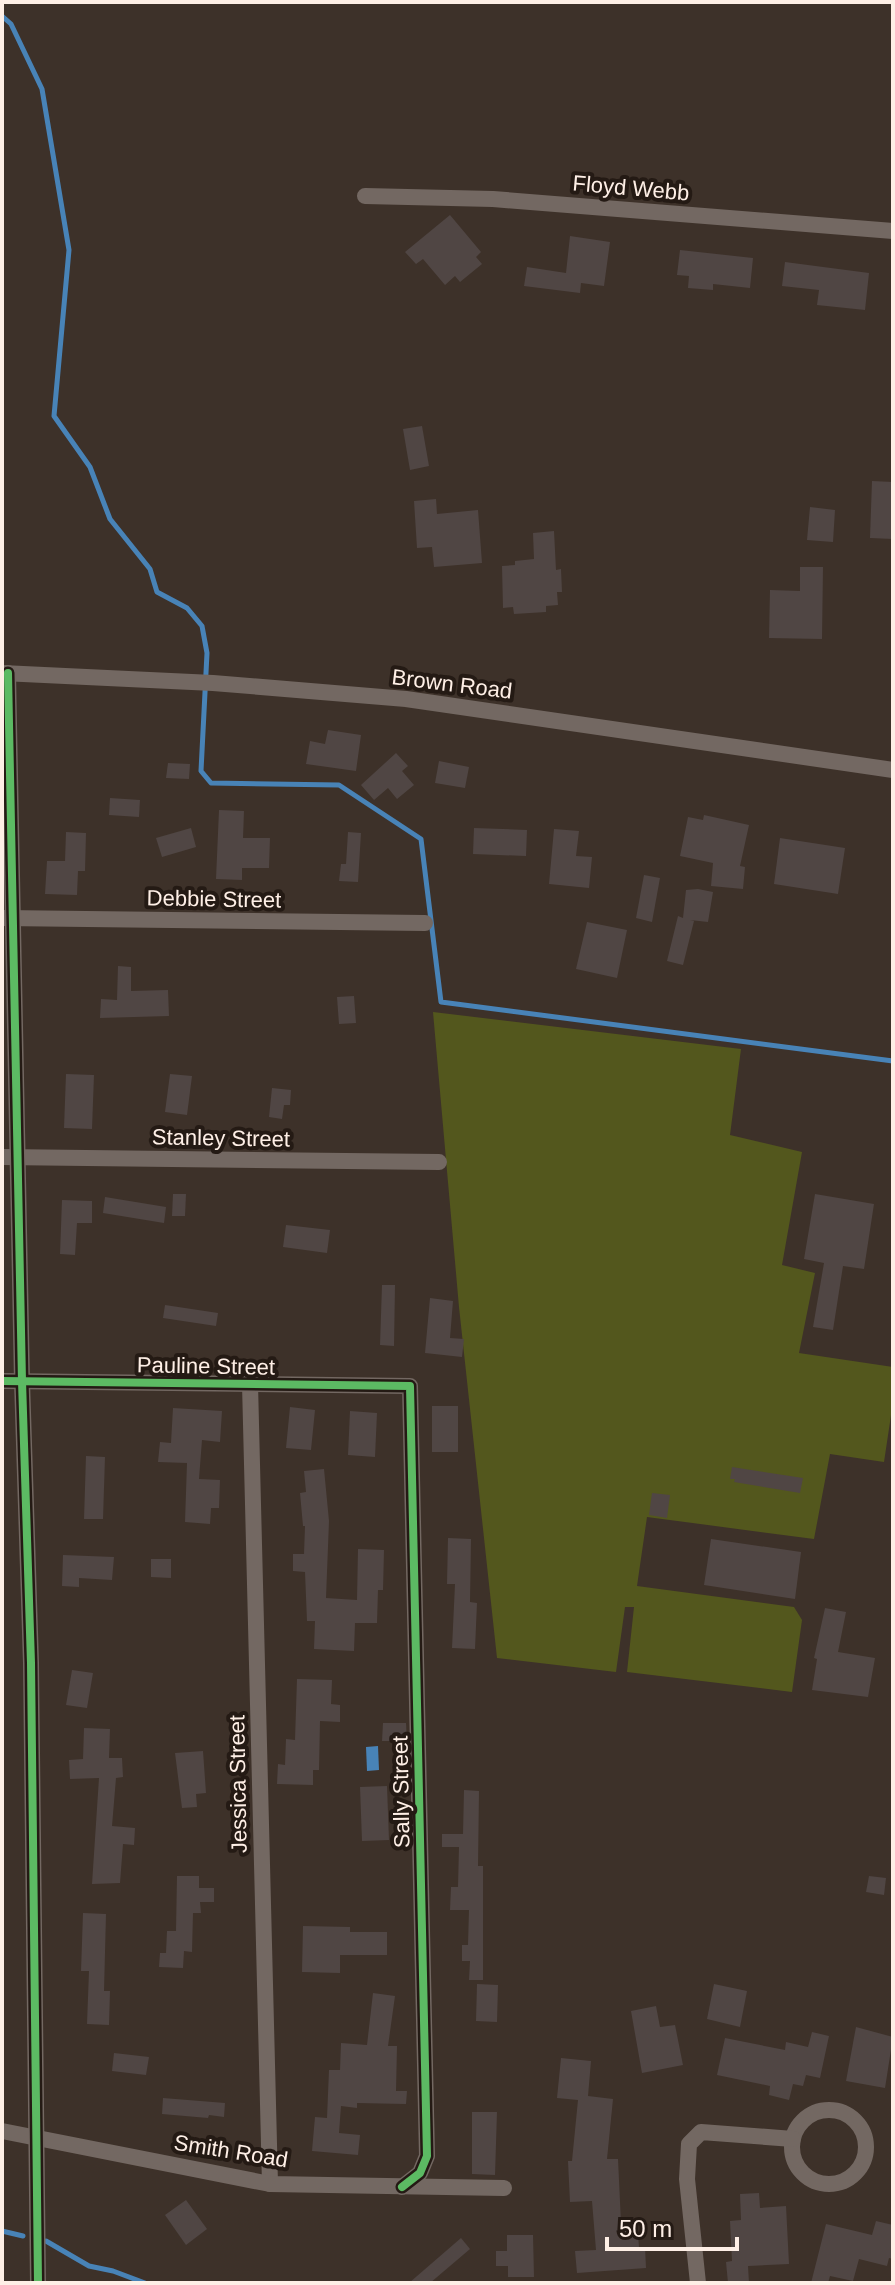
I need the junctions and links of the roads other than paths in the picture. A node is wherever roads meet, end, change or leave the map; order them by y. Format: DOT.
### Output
graph roads {
  1 [pos="365,196"];
  2 [pos="893,231"];
  3 [pos="5,673"];
  4 [pos="893,770"];
  5 [pos="8,918"];
  6 [pos="425,923"];
  7 [pos="10,1158"];
  8 [pos="439,1162"];
  9 [pos="2,1381"];
  10 [pos="22,1381"];
  11 [pos="250,1384"];
  12 [pos="410,1386"];
  13 [pos="2,2131"];
  14 [pos="36,2137"];
  15 [pos="793,2139"];
  16 [pos="270,2184"];
  17 [pos="402,2187"];
  18 [pos="504,2188"];
  19 [pos="38,2283"];
  20 [pos="698,2283"];
  1 -- 2 [label="street, Floyd Webb"];
  3 -- 4 [label="street, Brown Road"];
  3 -- 5 [label="street"];
  5 -- 6 [label="street, Debbie Street"];
  5 -- 7 [label="street"];
  7 -- 8 [label="street, Stanley Street"];
  7 -- 10 [label="street"];
  9 -- 10 [label="street, Pauline Street"];
  10 -- 11 [label="street, Pauline Street"];
  10 -- 14 [label="street"];
  11 -- 12 [label="street, Pauline Street"];
  11 -- 16 [label="street, Jessica Street"];
  12 -- 17 [label="street, Sally Street"];
  13 -- 14 [label="street, Smith Road"];
  14 -- 16 [label="street, Smith Road"];
  14 -- 19 [label="street"];
  15 -- 15 [label="street"];
  15 -- 20 [label="street"];
  16 -- 17 [label="street, Smith Road"];
  17 -- 18 [label="street, Smith Road"];
}
